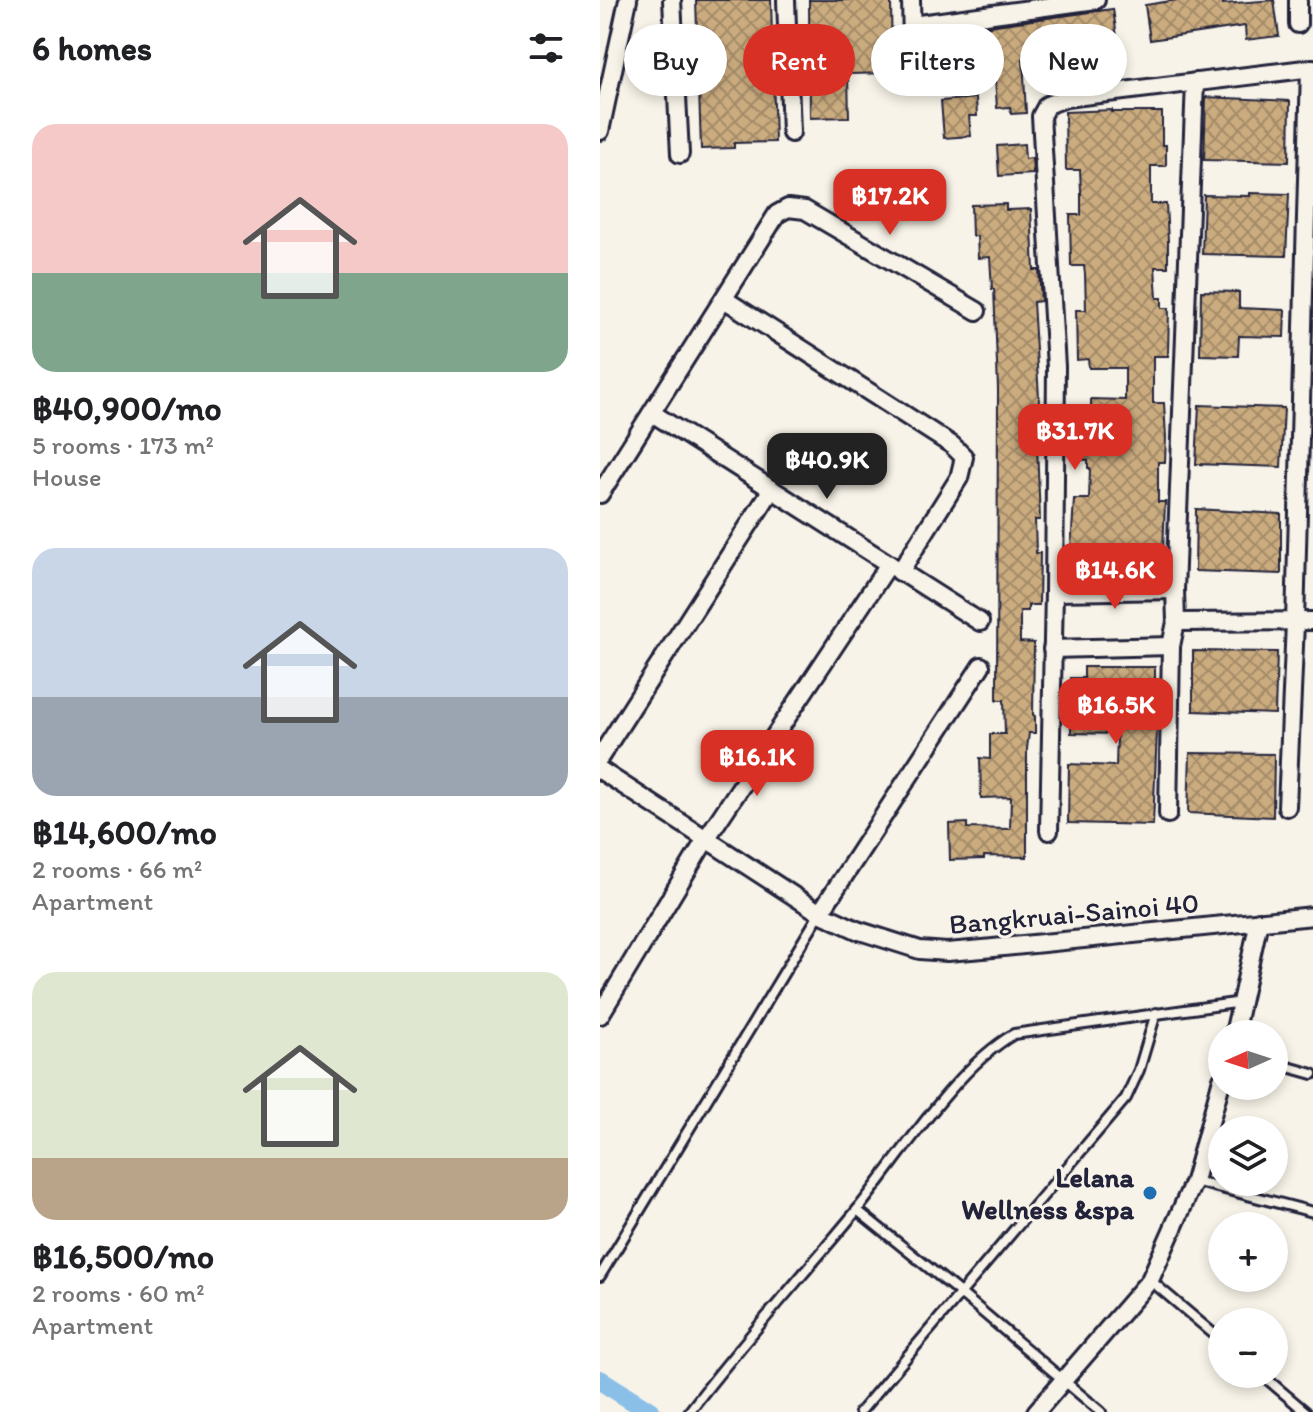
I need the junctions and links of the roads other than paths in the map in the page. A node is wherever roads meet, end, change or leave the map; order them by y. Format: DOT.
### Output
graph roads {
  1 [pos="628,0"];
  2 [pos="672,0"];
  3 [pos="786,0"];
  4 [pos="911,0"];
  5 [pos="1096,0"];
  6 [pos="1298,0"];
  7 [pos="912,24"];
  8 [pos="919,24"];
  9 [pos="1298,24"];
  10 [pos="1311,69"];
  11 [pos="1195,82"];
  12 [pos="600,131"];
  13 [pos="791,133"];
  14 [pos="680,154"];
  15 [pos="724,299"];
  16 [pos="977,311"];
  17 [pos="652,413"];
  18 [pos="772,489"];
  19 [pos="600,494"];
  20 [pos="895,568"];
  21 [pos="1175,590"];
  22 [pos="1054,592"];
  23 [pos="1313,621"];
  24 [pos="980,622"];
  25 [pos="1176,622"];
  26 [pos="1295,623"];
  27 [pos="1171,646"];
  28 [pos="1052,649"];
  29 [pos="981,666"];
  30 [pos="600,757"];
  31 [pos="600,770"];
  32 [pos="1287,807"];
  33 [pos="1168,814"];
  34 [pos="1049,831"];
  35 [pos="706,839"];
  36 [pos="820,913"];
  37 [pos="1313,916"];
  38 [pos="1259,921"];
  39 [pos="1243,1002"];
  40 [pos="1156,1013"];
  41 [pos="600,1015"];
  42 [pos="1238,1020"];
  43 [pos="1288,1067"];
  44 [pos="1313,1074"];
  45 [pos="1216,1100"];
  46 [pos="1194,1181"];
  47 [pos="857,1210"];
  48 [pos="1313,1212"];
  49 [pos="600,1276"];
  50 [pos="1150,1280"];
  51 [pos="959,1292"];
  52 [pos="1208,1329"];
  53 [pos="1063,1379"];
  54 [pos="1278,1388"];
  55 [pos="689,1412"];
  56 [pos="860,1412"];
  57 [pos="1036,1412"];
  58 [pos="1101,1412"];
  59 [pos="1306,1412"];
  1 -- 12 [label="street"];
  2 -- 14 [label="street"];
  3 -- 13 [label="street"];
  4 -- 7 [label="street"];
  5 -- 8 [label="street"];
  6 -- 9 [label="street"];
  10 -- 11 [label="street"];
  10 -- 26 [label="street"];
  11 -- 21 [label="street"];
  11 -- 22 [label="street"];
  15 -- 16 [label="street"];
  15 -- 17 [label="street"];
  15 -- 20 [label="street"];
  17 -- 18 [label="street"];
  17 -- 19 [label="street"];
  18 -- 20 [label="street"];
  18 -- 30 [label="street"];
  20 -- 24 [label="street"];
  20 -- 35 [label="street"];
  21 -- 22 [label="street"];
  21 -- 25 [label="street"];
  22 -- 28 [label="street"];
  23 -- 26 [label="street"];
  25 -- 26 [label="street"];
  25 -- 27 [label="street"];
  26 -- 32 [label="street"];
  27 -- 28 [label="street"];
  27 -- 33 [label="street"];
  28 -- 34 [label="street"];
  29 -- 36 [label="street"];
  31 -- 35 [label="street, Bangkruai-Sainoi 40"];
  35 -- 36 [label="street, Bangkruai-Sainoi 40"];
  35 -- 41 [label="street"];
  36 -- 38 [label="street, Bangkruai-Sainoi 40"];
  36 -- 49 [label="lane"];
  37 -- 38 [label="street, Bangkruai-Sainoi 40"];
  38 -- 39 [label="street"];
  39 -- 40 [label="lane"];
  39 -- 42 [label="street"];
  40 -- 47 [label="lane"];
  40 -- 51 [label="lane"];
  43 -- 44 [label="lane"];
  45 -- 46 [label="street"];
  46 -- 48 [label="lane"];
  46 -- 50 [label="street"];
  47 -- 51 [label="lane"];
  47 -- 55 [label="lane"];
  50 -- 52 [label="lane"];
  50 -- 53 [label="street"];
  51 -- 53 [label="lane"];
  51 -- 56 [label="lane"];
  53 -- 57 [label="street"];
  53 -- 58 [label="lane"];
  54 -- 59 [label="lane"];
}
